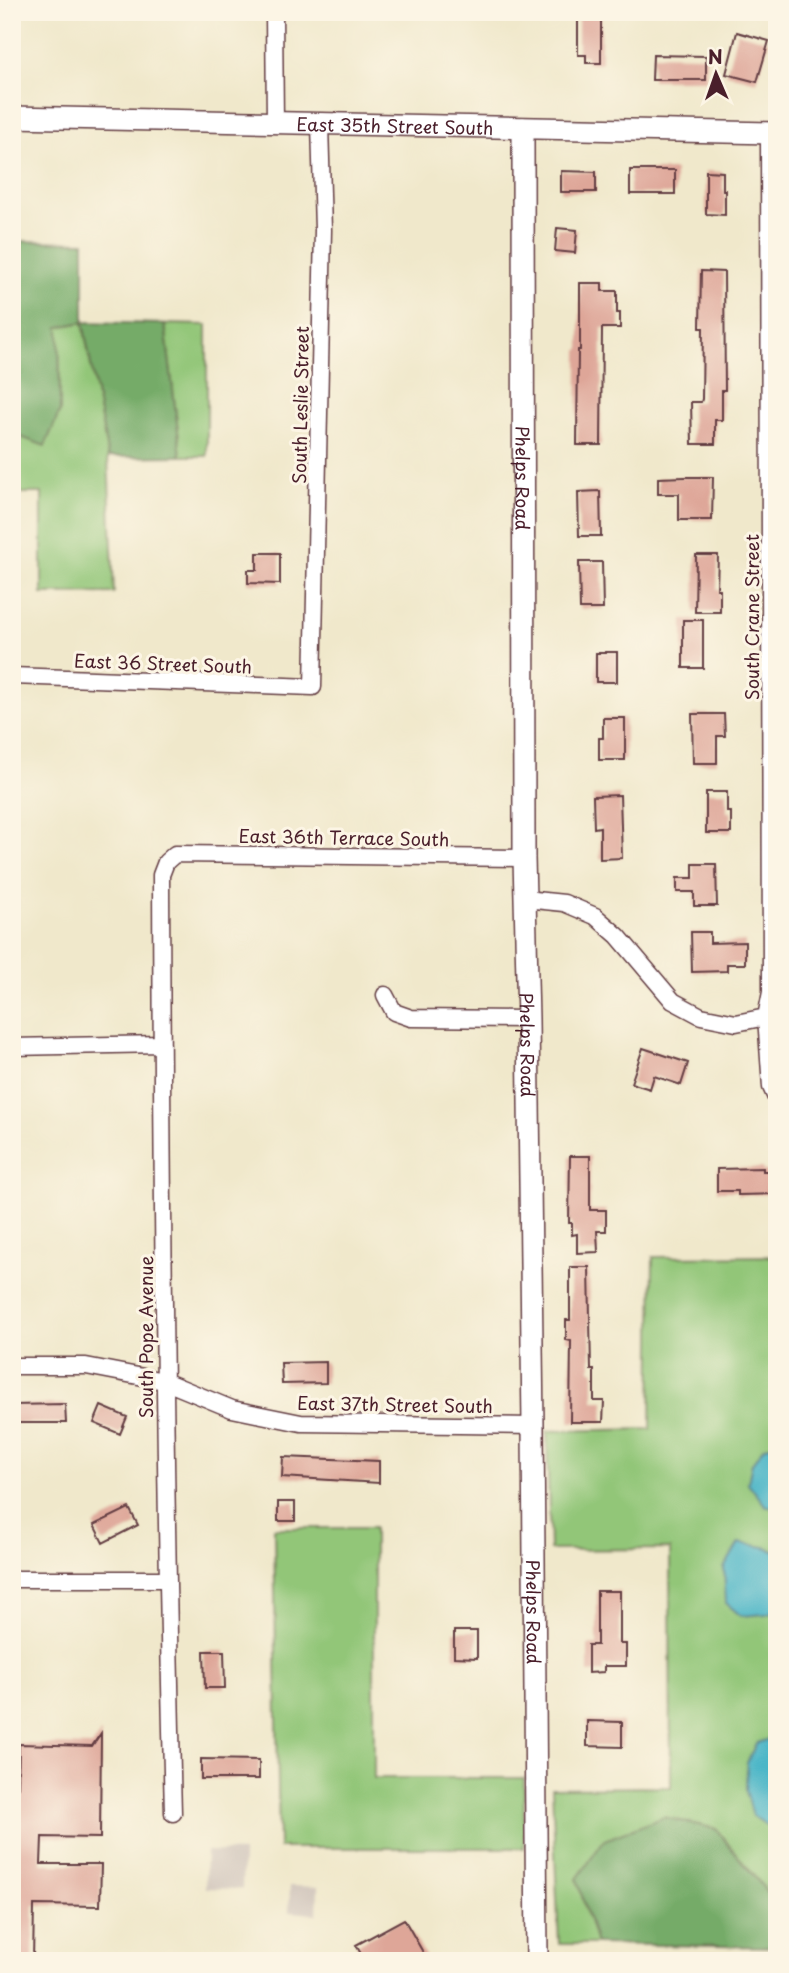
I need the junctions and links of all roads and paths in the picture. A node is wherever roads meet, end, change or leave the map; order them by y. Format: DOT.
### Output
graph roads {
  1 [pos="274,12"];
  2 [pos="12,117"];
  3 [pos="275,123"];
  4 [pos="320,124"];
  5 [pos="523,128"];
  6 [pos="773,133"];
  7 [pos="12,676"];
  8 [pos="313,687"];
  9 [pos="524,858"];
  10 [pos="166,862"];
  11 [pos="525,899"];
  12 [pos="385,995"];
  13 [pos="766,1017"];
  14 [pos="528,1018"];
  15 [pos="162,1044"];
  16 [pos="12,1046"];
  17 [pos="777,1100"];
  18 [pos="12,1366"];
  19 [pos="164,1381"];
  20 [pos="533,1426"];
  21 [pos="12,1579"];
  22 [pos="167,1579"];
  23 [pos="173,1813"];
  24 [pos="537,1961"];
  1 -- 3 [label="street"];
  2 -- 3 [label="street, East 35th Street South"];
  3 -- 4 [label="street, East 35th Street South"];
  4 -- 5 [label="street, East 35th Street South"];
  4 -- 8 [label="street, South Leslie Street"];
  5 -- 6 [label="street, East 35th Street South"];
  5 -- 9 [label="street, Phelps Road"];
  6 -- 13 [label="street, South Crane Street"];
  7 -- 8 [label="street, East 36 Street South"];
  9 -- 10 [label="street, East 36th Terrace South"];
  9 -- 11 [label="street, Phelps Road"];
  10 -- 15 [label="street, South Pope Avenue"];
  11 -- 13 [label="street"];
  11 -- 14 [label="street, Phelps Road"];
  12 -- 14 [label="street"];
  13 -- 17 [label="street, South Crane Street"];
  14 -- 20 [label="street, Phelps Road"];
  15 -- 16 [label="street"];
  15 -- 19 [label="street, South Pope Avenue"];
  18 -- 19 [label="street, East 37th Street South"];
  19 -- 20 [label="street, East 37th Street South"];
  19 -- 22 [label="street, South Pope Avenue"];
  20 -- 24 [label="street, Phelps Road"];
  21 -- 22 [label="street"];
  22 -- 23 [label="street, South Pope Avenue"];
}
